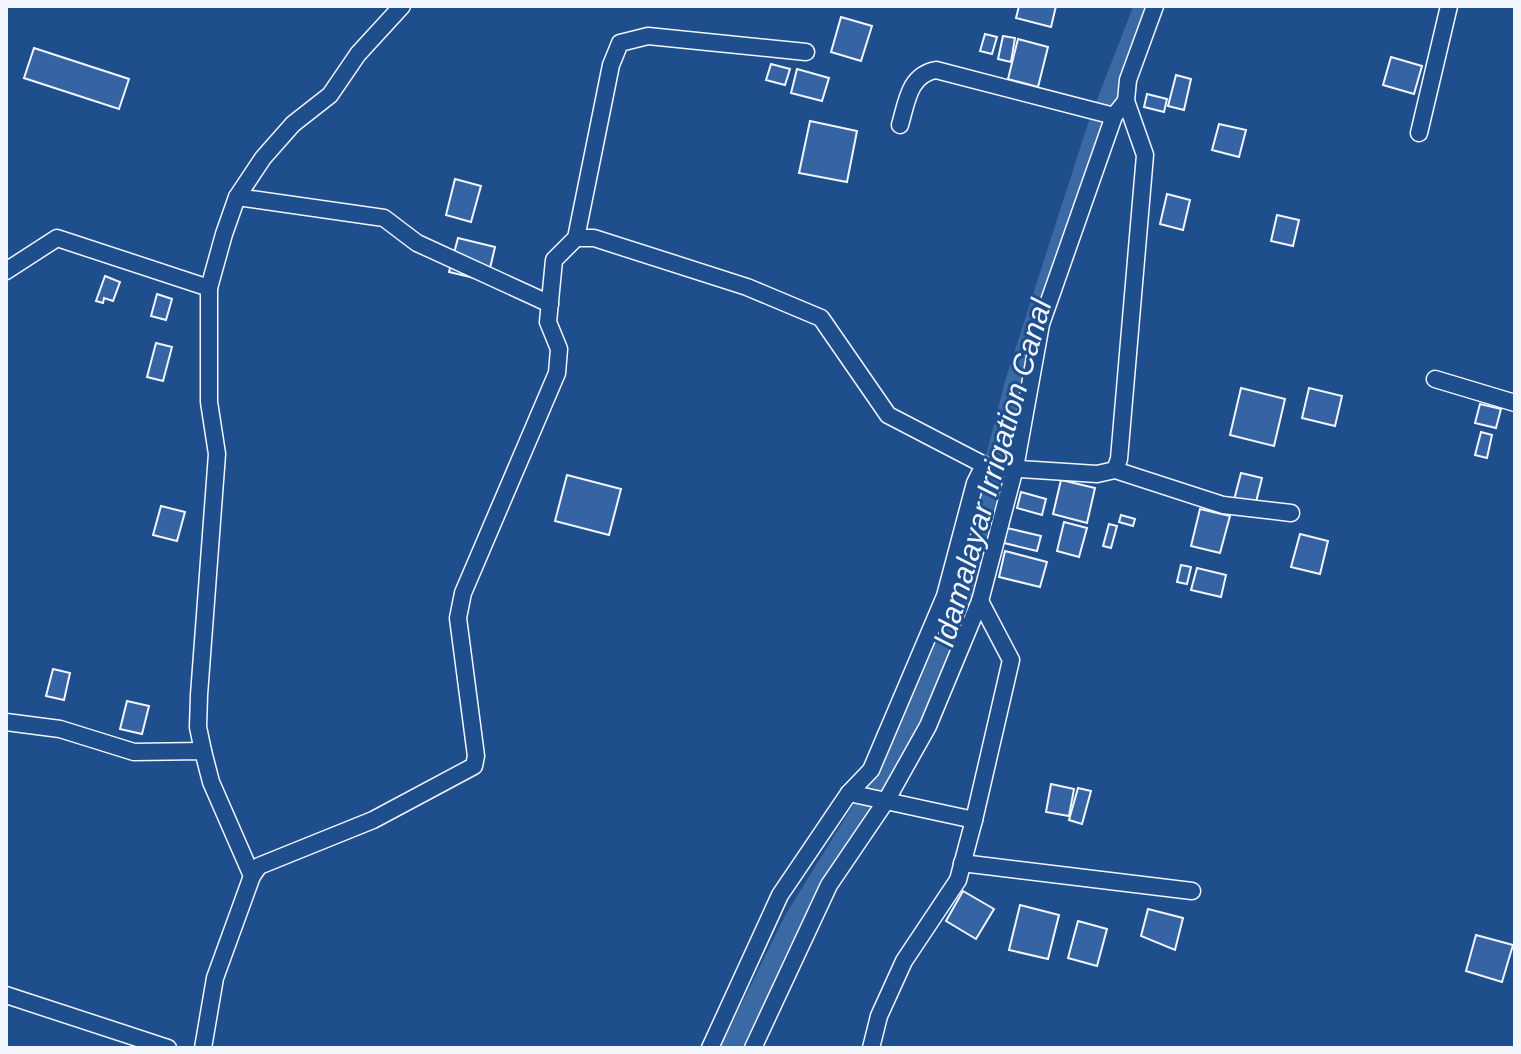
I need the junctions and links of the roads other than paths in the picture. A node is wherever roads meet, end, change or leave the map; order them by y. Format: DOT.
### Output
graph roads {
  1 [pos="402,6"];
  2 [pos="1155,6"];
  3 [pos="1449,6"];
  4 [pos="806,52"];
  5 [pos="1126,101"];
  6 [pos="1114,116"];
  7 [pos="900,125"];
  8 [pos="1419,133"];
  9 [pos="237,197"];
  10 [pos="576,238"];
  11 [pos="6,271"];
  12 [pos="209,288"];
  13 [pos="550,304"];
  14 [pos="1435,379"];
  15 [pos="1515,403"];
  16 [pos="988,467"];
  17 [pos="1015,468"];
  18 [pos="1115,470"];
  19 [pos="1291,513"];
  20 [pos="980,601"];
  21 [pos="6,722"];
  22 [pos="203,751"];
  23 [pos="849,793"];
  24 [pos="886,801"];
  25 [pos="974,820"];
  26 [pos="962,863"];
  27 [pos="252,876"];
  28 [pos="1192,891"];
  29 [pos="6,995"];
  30 [pos="168,1048"];
  31 [pos="203,1048"];
  32 [pos="710,1048"];
  33 [pos="753,1048"];
  34 [pos="871,1048"];
  1 -- 9 [label="street"];
  2 -- 5 [label="street"];
  3 -- 8 [label="street"];
  4 -- 10 [label="street"];
  5 -- 6 [label="street"];
  5 -- 18 [label="street"];
  6 -- 7 [label="street"];
  6 -- 17 [label="street"];
  9 -- 12 [label="street"];
  9 -- 13 [label="street"];
  10 -- 13 [label="street"];
  10 -- 16 [label="street"];
  11 -- 12 [label="street"];
  12 -- 22 [label="street"];
  13 -- 27 [label="street"];
  14 -- 15 [label="street"];
  16 -- 17 [label="street"];
  16 -- 23 [label="street"];
  17 -- 18 [label="street"];
  17 -- 20 [label="street"];
  18 -- 19 [label="street"];
  20 -- 24 [label="street"];
  20 -- 25 [label="street"];
  21 -- 22 [label="street"];
  22 -- 27 [label="street"];
  23 -- 24 [label="street"];
  23 -- 32 [label="street"];
  24 -- 25 [label="street"];
  24 -- 33 [label="street"];
  25 -- 26 [label="street"];
  26 -- 28 [label="street"];
  26 -- 34 [label="street"];
  27 -- 31 [label="street"];
  29 -- 30 [label="street"];
}
